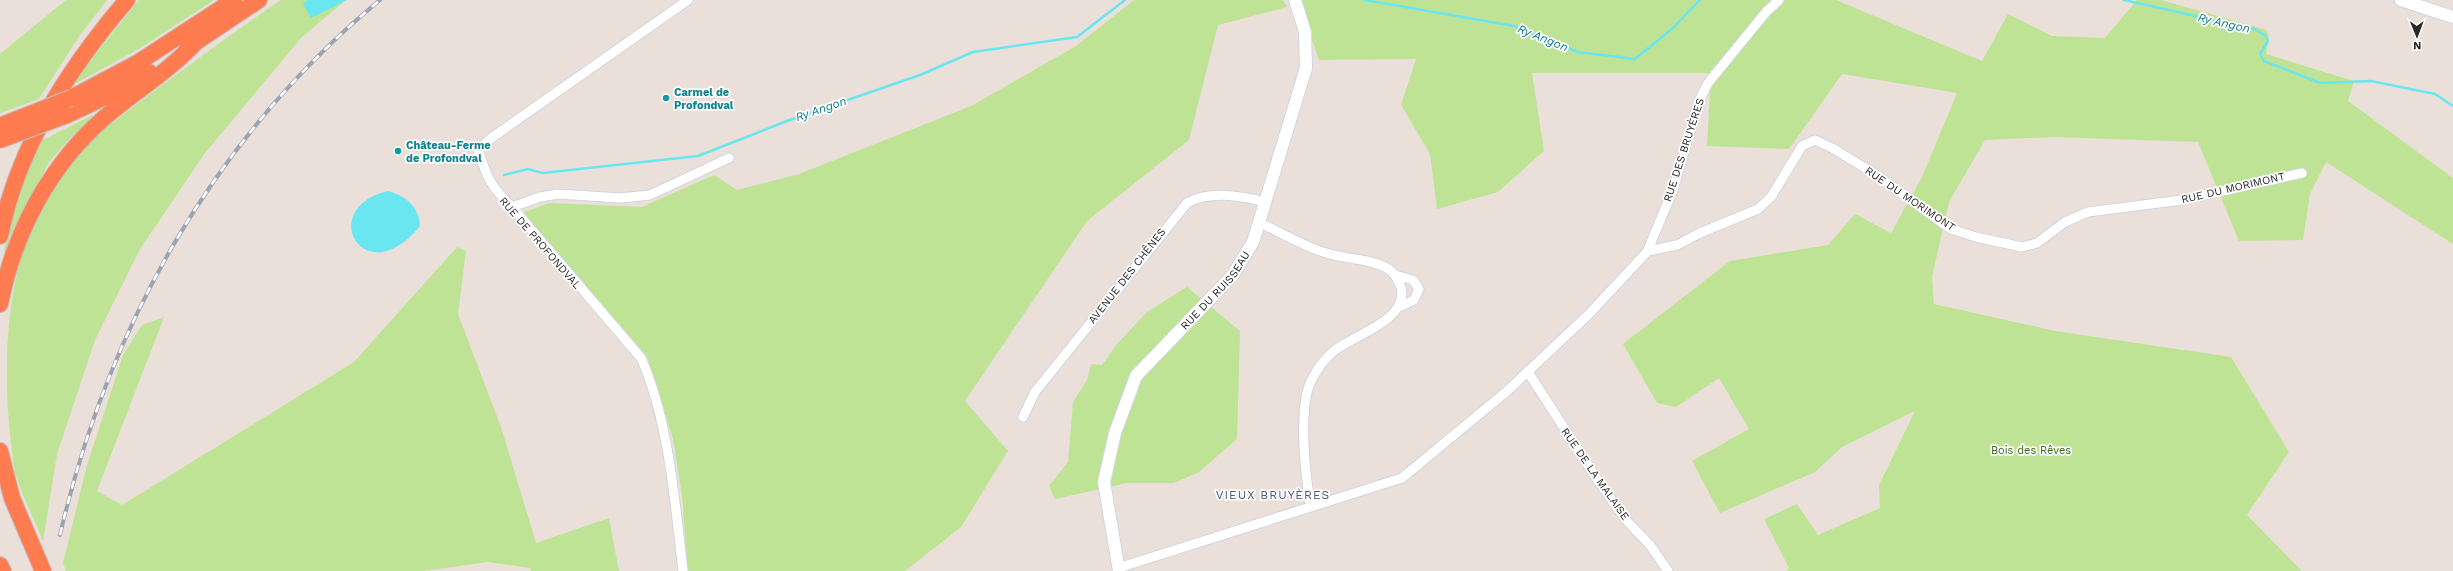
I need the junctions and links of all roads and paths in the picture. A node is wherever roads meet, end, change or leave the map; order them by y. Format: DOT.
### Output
graph roads {
  1 [pos="115,0"];
  2 [pos="127,0"];
  3 [pos="234,0"];
  4 [pos="259,0"];
  5 [pos="688,0"];
  6 [pos="1294,0"];
  7 [pos="1779,0"];
  8 [pos="2401,0"];
  9 [pos="2453,17"];
  10 [pos="195,43"];
  11 [pos="1,130"];
  12 [pos="729,158"];
  13 [pos="2302,173"];
  14 [pos="0,199"];
  15 [pos="1266,202"];
  16 [pos="512,208"];
  17 [pos="1260,223"];
  18 [pos="0,236"];
  19 [pos="1648,251"];
  20 [pos="1395,274"];
  21 [pos="0,304"];
  22 [pos="1399,307"];
  23 [pos="1528,372"];
  24 [pos="1023,417"];
  25 [pos="0,451"];
  26 [pos="0,494"];
  27 [pos="1311,507"];
  28 [pos="0,565"];
  29 [pos="1116,570"];
  30 [pos="3,571"];
  31 [pos="32,571"];
  32 [pos="43,571"];
  33 [pos="683,571"];
  34 [pos="1668,571"];
  1 -- 14 [label="highway"];
  2 -- 18 [label="highway"];
  3 -- 11 [label="highway, bridge"];
  4 -- 10 [label="highway"];
  5 -- 16 [label="street, RUE DE PROFONDVAL"];
  6 -- 15 [label="street, RUE DU RUISSEAU"];
  7 -- 19 [label="street, RUE DES BRUYÈRES"];
  8 -- 9 [label="street"];
  10 -- 11 [label="highway, bridge"];
  10 -- 21 [label="highway"];
  12 -- 16 [label="street"];
  13 -- 19 [label="street, RUE DU MORIMONT"];
  15 -- 17 [label="street, RUE DU RUISSEAU"];
  15 -- 24 [label="street, AVENUE DES CHÊNES"];
  16 -- 33 [label="street, RUE DE PROFONDVAL"];
  17 -- 20 [label="street"];
  17 -- 29 [label="street, RUE DU RUISSEAU"];
  19 -- 23 [label="street"];
  20 -- 22 [label="street"];
  20 -- 22 [label="street"];
  22 -- 27 [label="street"];
  23 -- 27 [label="street"];
  23 -- 34 [label="street, RUE DE LA MALAISE"];
  25 -- 32 [label="highway"];
  26 -- 31 [label="highway"];
  27 -- 29 [label="street"];
  28 -- 30 [label="highway"];
}
